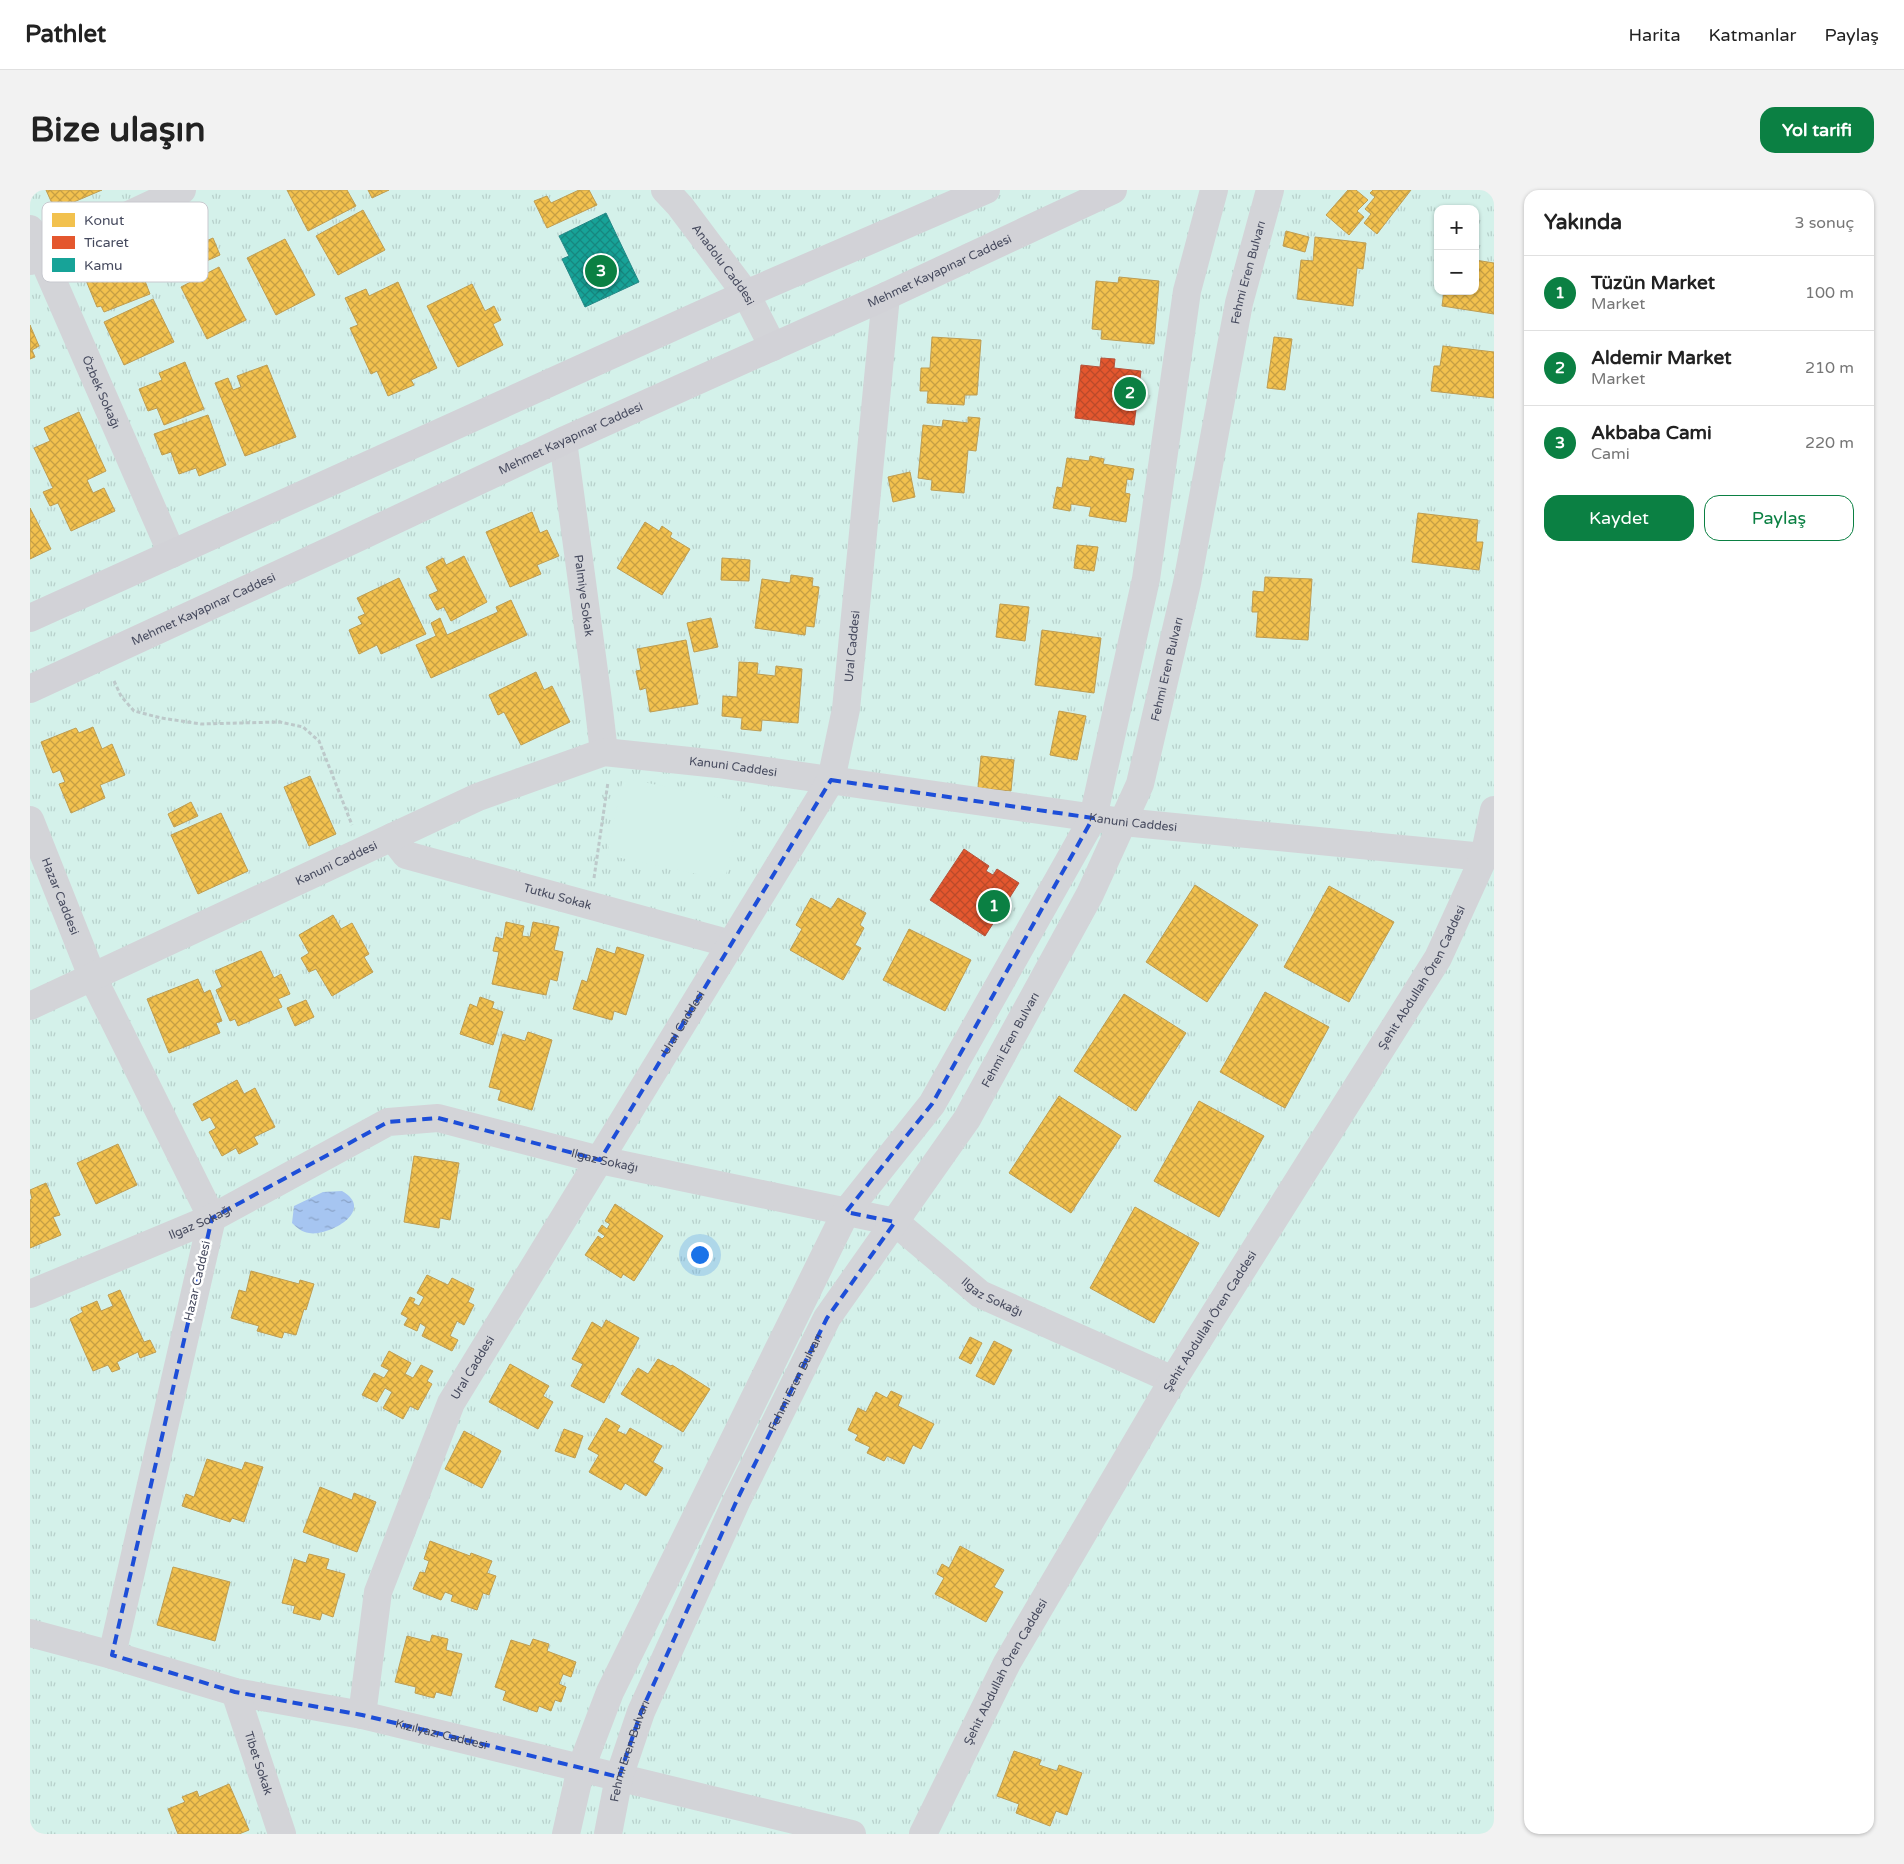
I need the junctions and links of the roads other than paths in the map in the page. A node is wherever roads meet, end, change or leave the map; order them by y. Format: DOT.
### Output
graph roads {
  1 [pos="182,190"];
  2 [pos="665,190"];
  3 [pos="986,190"];
  4 [pos="1113,190"];
  5 [pos="1214,190"];
  6 [pos="1270,190"];
  7 [pos="157,202"];
  8 [pos="30,229"];
  9 [pos="36,259"];
  10 [pos="42,272"];
  11 [pos="47,282"];
  12 [pos="746,294"];
  13 [pos="886,296"];
  14 [pos="773,346"];
  15 [pos="563,441"];
  16 [pos="172,554"];
  17 [pos="30,618"];
  18 [pos="30,689"];
  19 [pos="608,752"];
  20 [pos="831,780"];
  21 [pos="1494,810"];
  22 [pos="1093,818"];
  23 [pos="30,820"];
  24 [pos="1123,822"];
  25 [pos="392,837"];
  26 [pos="1484,858"];
  27 [pos="731,944"];
  28 [pos="92,976"];
  29 [pos="30,1006"];
  30 [pos="600,1160"];
  31 [pos="846,1212"];
  32 [pos="212,1218"];
  33 [pos="895,1222"];
  34 [pos="30,1294"];
  35 [pos="1173,1380"];
  36 [pos="30,1633"];
  37 [pos="112,1655"];
  38 [pos="235,1692"];
  39 [pos="362,1715"];
  40 [pos="582,1768"];
  41 [pos="619,1777"];
  42 [pos="282,1834"];
  43 [pos="566,1834"];
  44 [pos="608,1834"];
  45 [pos="852,1834"];
  46 [pos="923,1834"];
  1 -- 7 [label="street"];
  2 -- 12 [label="street, Anadolu Caddesi"];
  3 -- 12 [label="main road"];
  4 -- 13 [label="main road, Mehmet Kayapınar Caddesi"];
  5 -- 22 [label="street"];
  6 -- 24 [label="street, Fehmi Eren Bulvarı"];
  8 -- 9 [label="street, Özbek Sokağı"];
  9 -- 10 [label="street, Özbek Sokağı"];
  11 -- 16 [label="street, Özbek Sokağı"];
  12 -- 14 [label="street, Anadolu Caddesi"];
  12 -- 16 [label="main road"];
  13 -- 14 [label="main road, Mehmet Kayapınar Caddesi"];
  13 -- 20 [label="street, Ural Caddesi"];
  14 -- 15 [label="main road, Mehmet Kayapınar Caddesi"];
  15 -- 18 [label="main road, Mehmet Kayapınar Caddesi"];
  15 -- 19 [label="street, Palmiye Sokak"];
  16 -- 17 [label="main road"];
  19 -- 20 [label="street, Kanuni Caddesi"];
  19 -- 25 [label="street, Kanuni Caddesi"];
  20 -- 22 [label="street, Kanuni Caddesi"];
  20 -- 27 [label="street, Ural Caddesi"];
  21 -- 26 [label="street, Şehit Abdullah Ören Caddesi"];
  22 -- 24 [label="street, Kanuni Caddesi"];
  22 -- 31 [label="street"];
  23 -- 28 [label="street, Hazar Caddesi"];
  24 -- 26 [label="street, Kanuni Caddesi"];
  24 -- 33 [label="street, Fehmi Eren Bulvarı"];
  25 -- 27 [label="street, Tutku Sokak"];
  25 -- 28 [label="street, Kanuni Caddesi"];
  26 -- 35 [label="street, Şehit Abdullah Ören Caddesi"];
  27 -- 30 [label="street, Ural Caddesi"];
  28 -- 29 [label="street, Kanuni Caddesi"];
  28 -- 32 [label="street, Hazar Caddesi"];
  30 -- 31 [label="street, Ilgaz Sokağı"];
  30 -- 32 [label="street, Ilgaz Sokağı"];
  30 -- 39 [label="street, Ural Caddesi"];
  31 -- 33 [label="street, Ilgaz Sokağı"];
  31 -- 40 [label="street"];
  32 -- 34 [label="street, Ilgaz Sokağı"];
  32 -- 37 [label="street, Hazar Caddesi"];
  33 -- 35 [label="street, Ilgaz Sokağı"];
  33 -- 41 [label="street, Fehmi Eren Bulvarı"];
  35 -- 46 [label="street, Şehit Abdullah Ören Caddesi"];
  36 -- 37 [label="street, Kızılyazı Caddesi"];
  37 -- 38 [label="street, Kızılyazı Caddesi"];
  38 -- 39 [label="street, Kızılyazı Caddesi"];
  38 -- 42 [label="street, Tibet Sokak"];
  39 -- 40 [label="street, Kızılyazı Caddesi"];
  40 -- 41 [label="street, Kızılyazı Caddesi"];
  40 -- 43 [label="street"];
  41 -- 44 [label="street, Fehmi Eren Bulvarı"];
  41 -- 45 [label="street, Kızılyazı Caddesi"];
}
